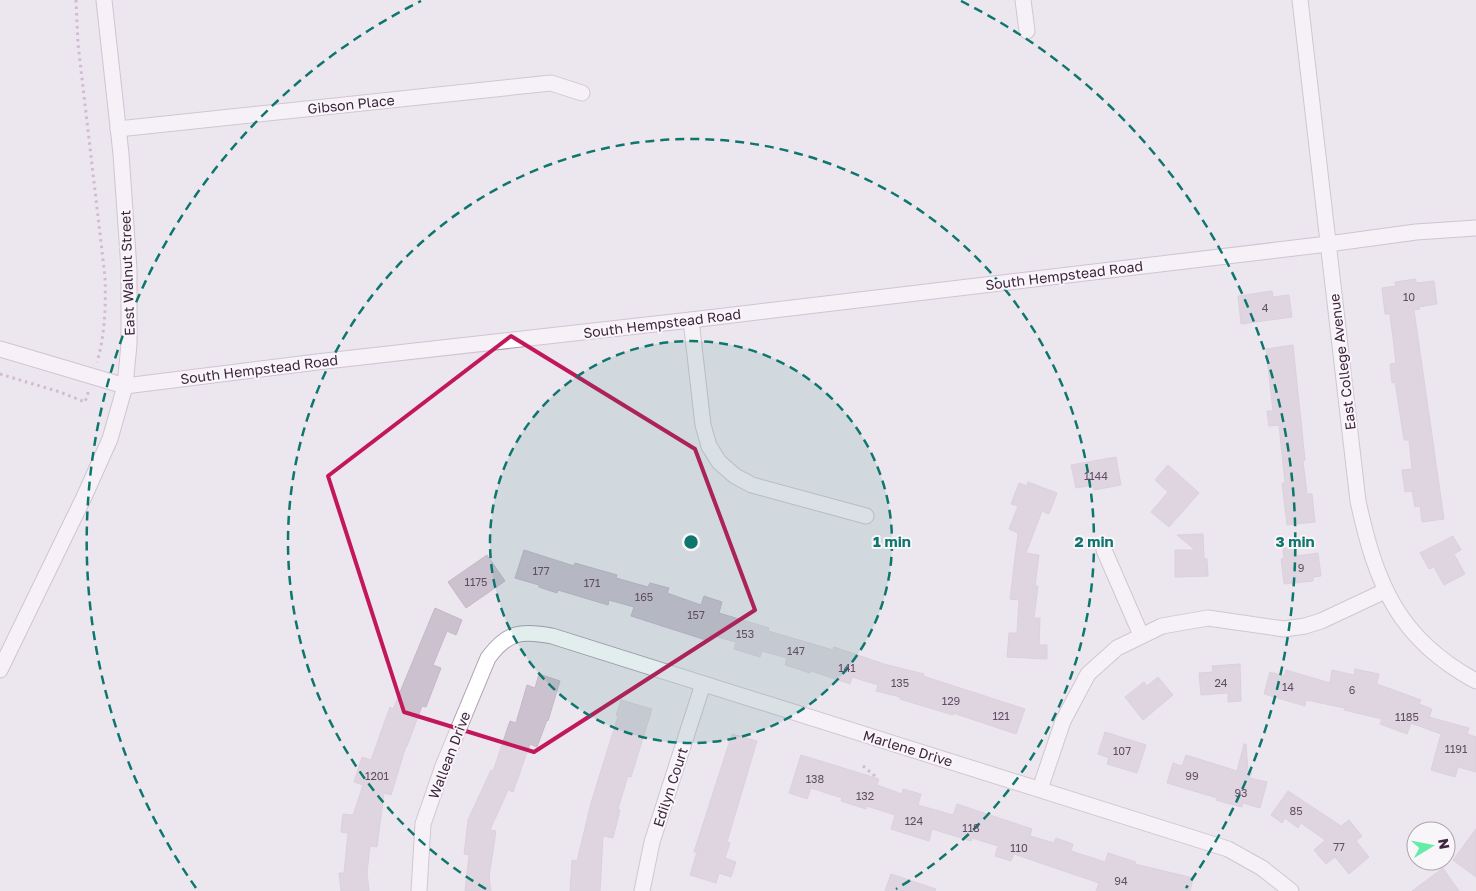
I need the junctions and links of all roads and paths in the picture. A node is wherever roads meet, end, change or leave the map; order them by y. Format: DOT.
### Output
graph roads {
  1 [pos="76,0"];
  2 [pos="104,0"];
  3 [pos="1024,0"];
  4 [pos="1300,0"];
  5 [pos="1027,31"];
  6 [pos="582,92"];
  7 [pos="118,128"];
  8 [pos="1476,228"];
  9 [pos="1328,244"];
  10 [pos="691,320"];
  11 [pos="0,349"];
  12 [pos="100,350"];
  13 [pos="0,374"];
  14 [pos="125,386"];
  15 [pos="85,402"];
  16 [pos="866,516"];
  17 [pos="1104,550"];
  18 [pos="1385,591"];
  19 [pos="514,635"];
  20 [pos="1141,635"];
  21 [pos="0,670"];
  22 [pos="1476,680"];
  23 [pos="703,684"];
  24 [pos="863,766"];
  25 [pos="875,778"];
  26 [pos="1040,789"];
  27 [pos="419,891"];
  28 [pos="642,891"];
  29 [pos="1291,891"];
  1 -- 12 [label="path"];
  2 -- 7 [label="street, East Walnut Street"];
  3 -- 5 [label="street"];
  4 -- 9 [label="street, East College Avenue"];
  6 -- 7 [label="street, Gibson Place"];
  7 -- 14 [label="street, East Walnut Street"];
  8 -- 9 [label="street, South Hempstead Road"];
  9 -- 10 [label="street, South Hempstead Road"];
  9 -- 18 [label="street, East College Avenue"];
  10 -- 14 [label="street, South Hempstead Road"];
  10 -- 16 [label="street"];
  11 -- 14 [label="street, South Hempstead Road"];
  13 -- 15 [label="path"];
  14 -- 21 [label="street, East Walnut Street"];
  17 -- 20 [label="street"];
  18 -- 20 [label="street"];
  18 -- 22 [label="street, East College Avenue"];
  19 -- 23 [label="street, Marlene Drive"];
  19 -- 27 [label="street, Wallean Drive"];
  20 -- 26 [label="street"];
  23 -- 26 [label="street, Marlene Drive"];
  23 -- 28 [label="street, Edilyn Court"];
  24 -- 25 [label="path"];
  26 -- 29 [label="street, Marlene Drive"];
}
